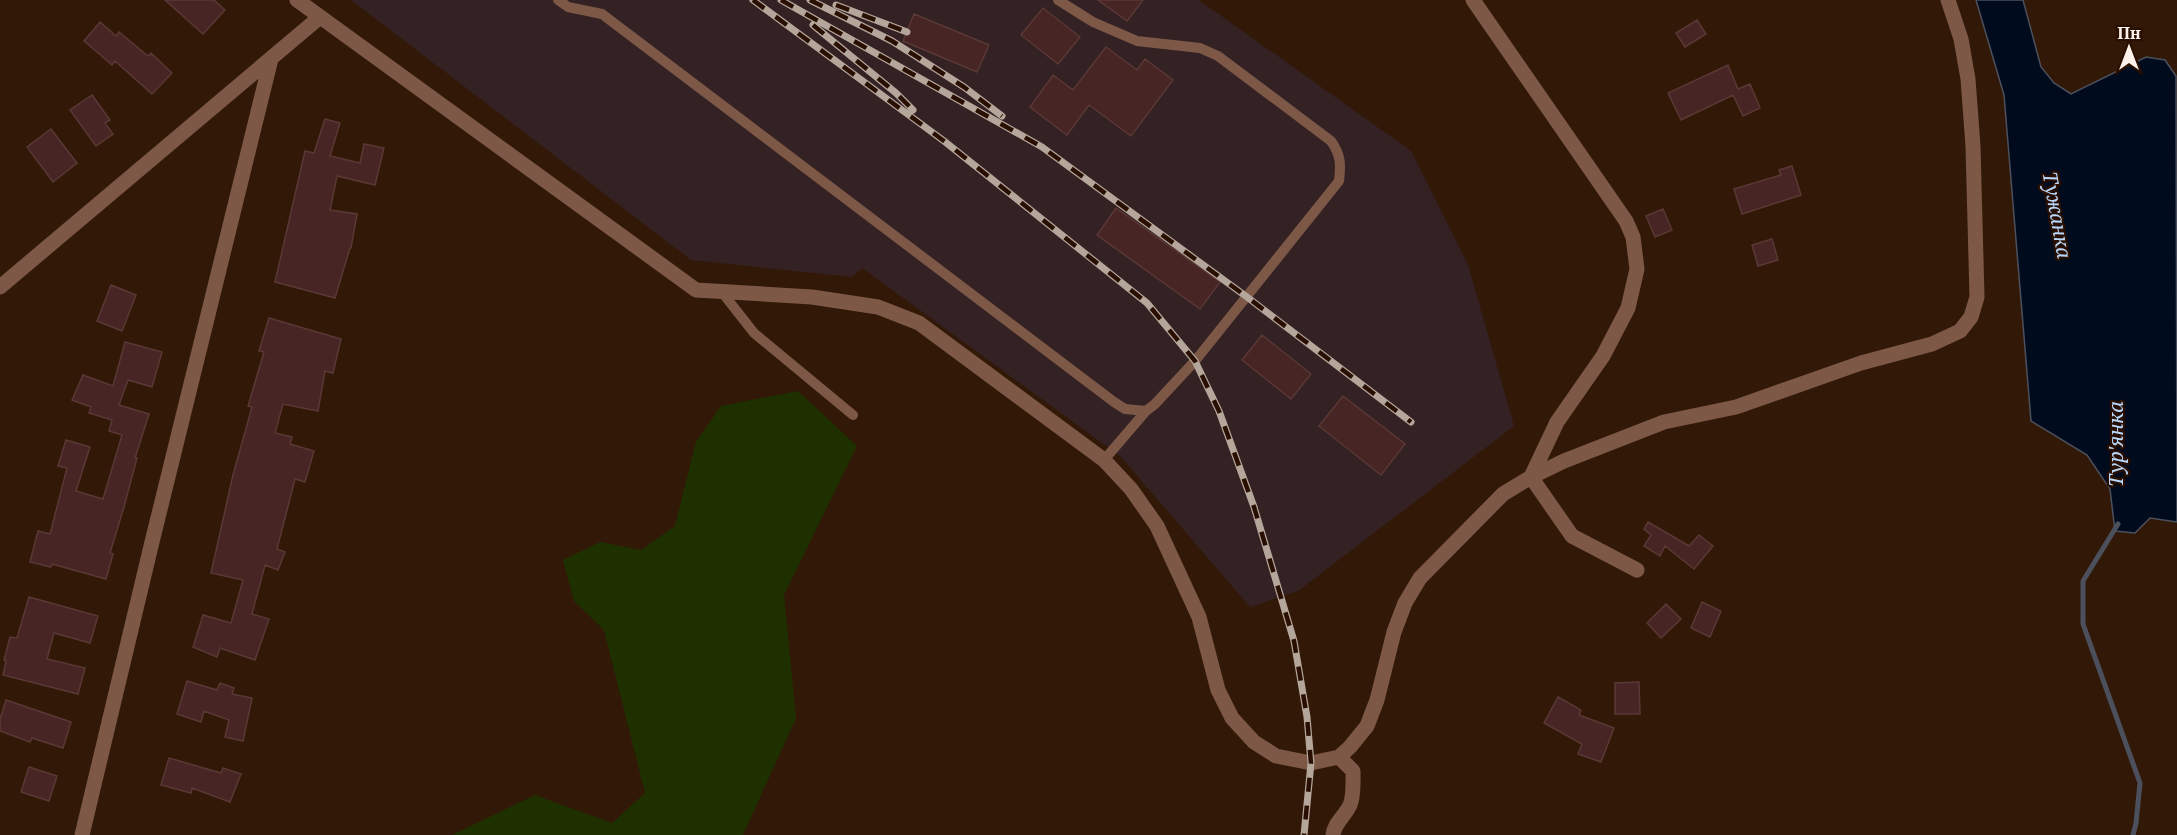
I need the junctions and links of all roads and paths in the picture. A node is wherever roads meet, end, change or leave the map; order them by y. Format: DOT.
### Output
graph roads {
  1 [pos="297,0"];
  2 [pos="558,0"];
  3 [pos="1058,0"];
  4 [pos="1473,0"];
  5 [pos="1948,0"];
  6 [pos="320,17"];
  7 [pos="271,59"];
  8 [pos="0,287"];
  9 [pos="721,291"];
  10 [pos="1146,411"];
  11 [pos="854,416"];
  12 [pos="1104,460"];
  13 [pos="1531,477"];
  14 [pos="1637,570"];
  15 [pos="1339,757"];
  16 [pos="82,835"];
  17 [pos="1333,835"];
  1 -- 6 [label="street"];
  2 -- 10 [label="lane"];
  3 -- 10 [label="lane"];
  4 -- 13 [label="street"];
  5 -- 13 [label="street"];
  6 -- 7 [label="street"];
  6 -- 9 [label="street"];
  7 -- 8 [label="street"];
  7 -- 16 [label="street"];
  9 -- 11 [label="lane"];
  9 -- 12 [label="street"];
  10 -- 12 [label="lane"];
  12 -- 15 [label="street"];
  13 -- 14 [label="street"];
  13 -- 15 [label="street"];
  15 -- 17 [label="street"];
}
